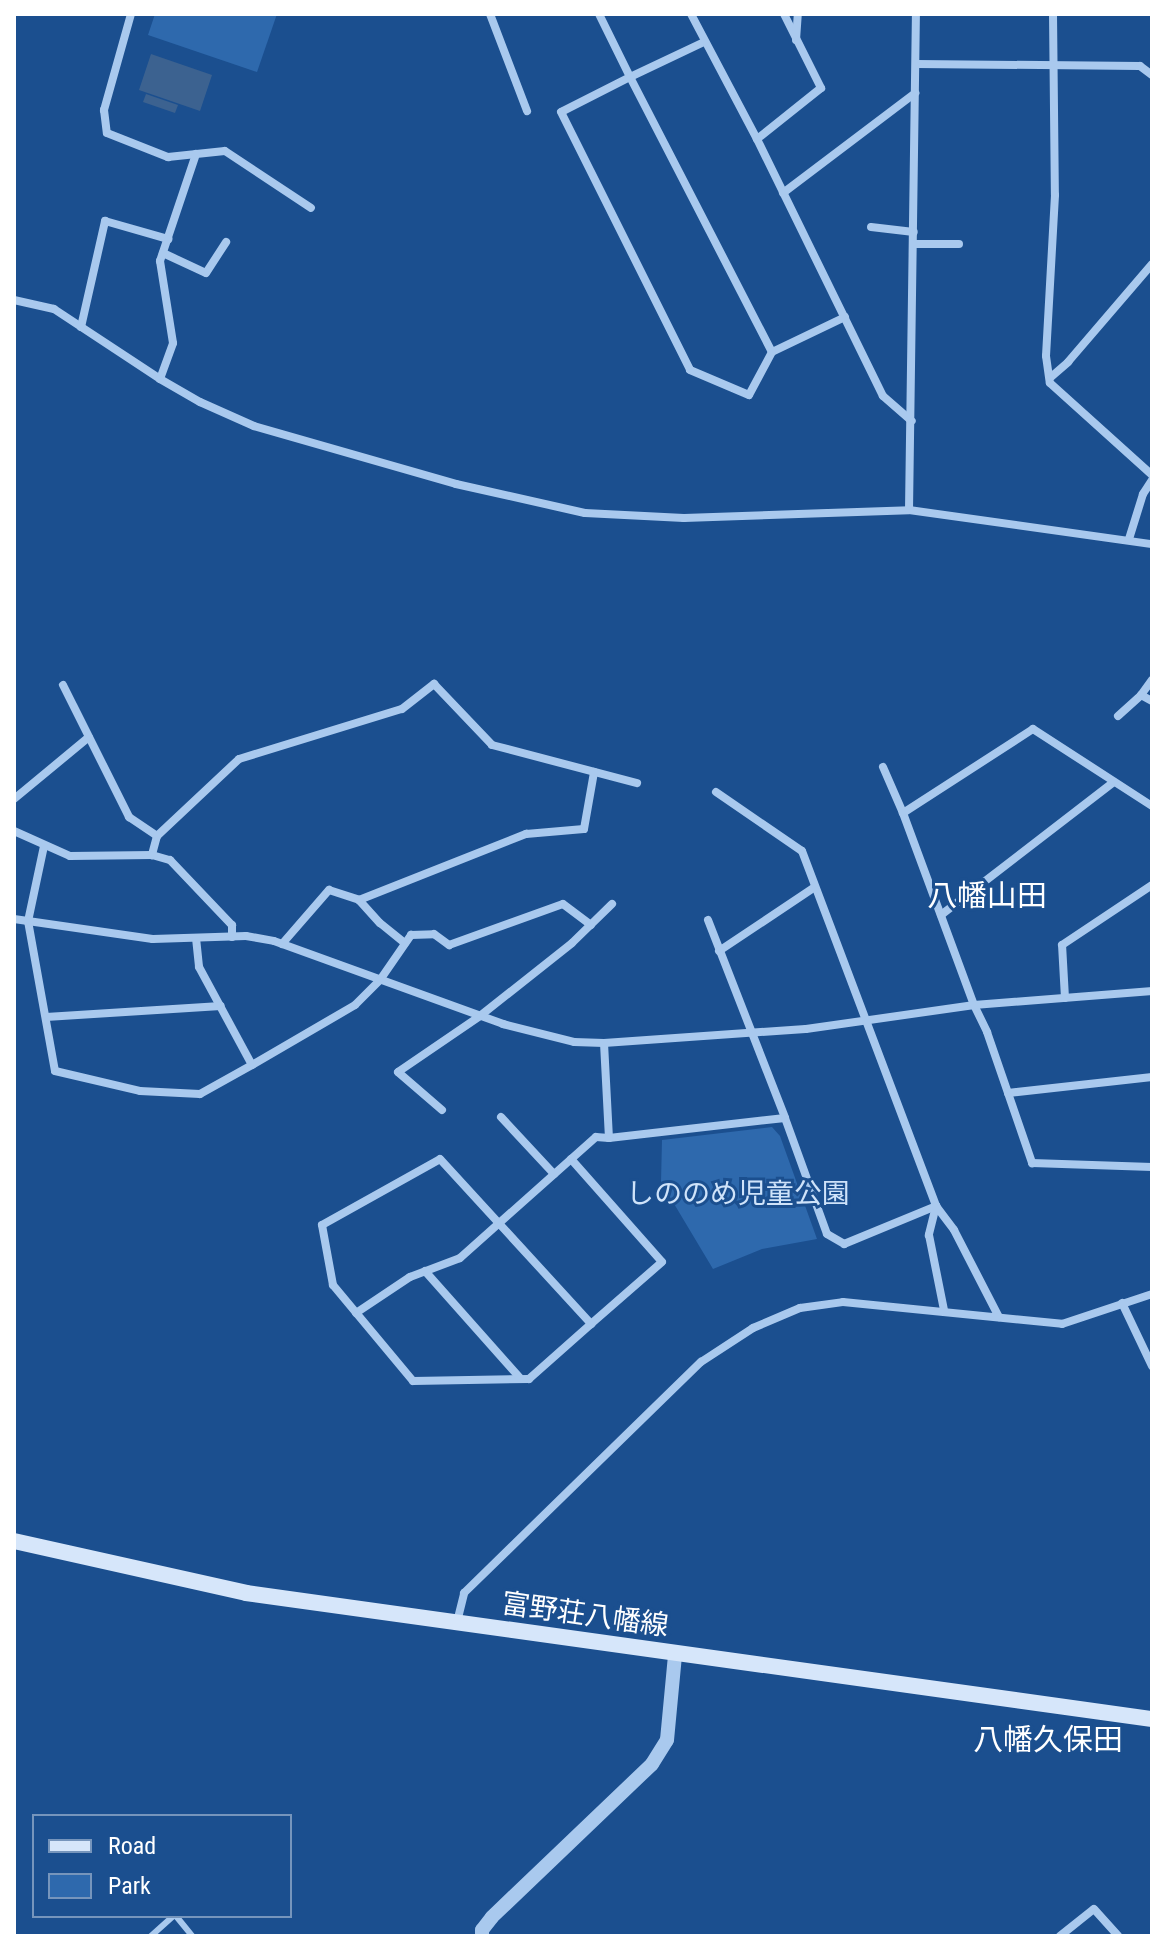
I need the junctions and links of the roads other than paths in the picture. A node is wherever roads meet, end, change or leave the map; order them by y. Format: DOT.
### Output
graph roads {
  1 [pos="131,14"];
  2 [pos="490,14"];
  3 [pos="599,14"];
  4 [pos="691,14"];
  5 [pos="784,14"];
  6 [pos="798,14"];
  7 [pos="916,14"];
  8 [pos="1053,14"];
  9 [pos="796,41"];
  10 [pos="704,42"];
  11 [pos="916,64"];
  12 [pos="1052,68"];
  13 [pos="1152,75"];
  14 [pos="630,77"];
  15 [pos="915,93"];
  16 [pos="527,111"];
  17 [pos="757,139"];
  18 [pos="196,154"];
  19 [pos="783,193"];
  20 [pos="311,208"];
  21 [pos="871,227"];
  22 [pos="914,232"];
  23 [pos="168,239"];
  24 [pos="226,242"];
  25 [pos="914,244"];
  26 [pos="959,244"];
  27 [pos="163,253"];
  28 [pos="1152,264"];
  29 [pos="14,300"];
  30 [pos="845,317"];
  31 [pos="81,327"];
  32 [pos="772,352"];
  33 [pos="1051,377"];
  34 [pos="160,379"];
  35 [pos="912,421"];
  36 [pos="1152,478"];
  37 [pos="909,510"];
  38 [pos="1129,539"];
  39 [pos="1152,544"];
  40 [pos="1152,680"];
  41 [pos="63,685"];
  42 [pos="1141,695"];
  43 [pos="1152,701"];
  44 [pos="1118,716"];
  45 [pos="89,737"];
  46 [pos="883,767"];
  47 [pos="594,772"];
  48 [pos="1114,782"];
  49 [pos="637,783"];
  50 [pos="716,792"];
  51 [pos="14,799"];
  52 [pos="1152,806"];
  53 [pos="903,813"];
  54 [pos="14,831"];
  55 [pos="157,836"];
  56 [pos="44,846"];
  57 [pos="152,855"];
  58 [pos="1152,885"];
  59 [pos="815,887"];
  60 [pos="359,900"];
  61 [pos="612,904"];
  62 [pos="941,915"];
  63 [pos="14,919"];
  64 [pos="708,920"];
  65 [pos="28,921"];
  66 [pos="591,925"];
  67 [pos="232,937"];
  68 [pos="196,938"];
  69 [pos="405,943"];
  70 [pos="282,944"];
  71 [pos="719,951"];
  72 [pos="380,980"];
  73 [pos="1152,991"];
  74 [pos="1065,998"];
  75 [pos="974,1005"];
  76 [pos="221,1006"];
  77 [pos="480,1016"];
  78 [pos="46,1017"];
  79 [pos="865,1020"];
  80 [pos="751,1031"];
  81 [pos="604,1043"];
  82 [pos="252,1065"];
  83 [pos="1152,1077"];
  84 [pos="1008,1093"];
  85 [pos="442,1110"];
  86 [pos="501,1117"];
  87 [pos="785,1118"];
  88 [pos="609,1138"];
  89 [pos="571,1159"];
  90 [pos="1152,1167"];
  91 [pos="554,1174"];
  92 [pos="936,1206"];
  93 [pos="499,1224"];
  94 [pos="425,1271"];
  95 [pos="1152,1294"];
  96 [pos="1122,1303"];
  97 [pos="944,1310"];
  98 [pos="356,1313"];
  99 [pos="999,1317"];
  100 [pos="591,1324"];
  101 [pos="1152,1366"];
  102 [pos="521,1379"];
  103 [pos="14,1541"];
  104 [pos="457,1622"];
  105 [pos="675,1655"];
  106 [pos="1152,1719"];
  107 [pos="173,1918"];
  108 [pos="177,1918"];
  109 [pos="151,1936"];
  110 [pos="192,1936"];
  111 [pos="482,1936"];
  112 [pos="1060,1936"];
  113 [pos="1118,1936"];
  1 -- 18 [label="street"];
  2 -- 16 [label="street"];
  3 -- 14 [label="street"];
  4 -- 10 [label="street"];
  5 -- 9 [label="street"];
  6 -- 9 [label="street"];
  7 -- 11 [label="street"];
  8 -- 12 [label="street"];
  9 -- 17 [label="street"];
  10 -- 14 [label="street"];
  10 -- 17 [label="street"];
  11 -- 12 [label="street"];
  11 -- 15 [label="street"];
  12 -- 13 [label="street"];
  12 -- 33 [label="street"];
  14 -- 32 [label="street"];
  14 -- 32 [label="street"];
  15 -- 19 [label="street"];
  15 -- 22 [label="street"];
  17 -- 19 [label="street"];
  18 -- 20 [label="street"];
  18 -- 23 [label="street"];
  19 -- 30 [label="street"];
  21 -- 22 [label="street"];
  22 -- 25 [label="street"];
  23 -- 27 [label="street"];
  23 -- 31 [label="street"];
  24 -- 27 [label="street"];
  25 -- 26 [label="street"];
  25 -- 35 [label="street"];
  27 -- 34 [label="street"];
  28 -- 33 [label="street"];
  29 -- 31 [label="street"];
  30 -- 32 [label="street"];
  30 -- 35 [label="street"];
  31 -- 34 [label="street"];
  33 -- 36 [label="street"];
  34 -- 37 [label="street"];
  35 -- 37 [label="street"];
  36 -- 38 [label="street"];
  37 -- 38 [label="street"];
  38 -- 39 [label="street"];
  40 -- 42 [label="street"];
  41 -- 45 [label="street"];
  42 -- 43 [label="street"];
  42 -- 44 [label="street"];
  45 -- 51 [label="street"];
  45 -- 55 [label="street"];
  46 -- 53 [label="street"];
  47 -- 49 [label="street"];
  47 -- 55 [label="street"];
  47 -- 60 [label="street"];
  48 -- 52 [label="street"];
  48 -- 53 [label="street"];
  48 -- 62 [label="street"];
  50 -- 59 [label="street"];
  53 -- 62 [label="street"];
  54 -- 56 [label="street"];
  55 -- 57 [label="street"];
  56 -- 57 [label="street"];
  56 -- 65 [label="street"];
  57 -- 67 [label="street"];
  58 -- 74 [label="street"];
  59 -- 71 [label="street"];
  59 -- 79 [label="street"];
  60 -- 69 [label="street"];
  60 -- 70 [label="street"];
  61 -- 66 [label="street"];
  62 -- 75 [label="street"];
  63 -- 65 [label="street"];
  64 -- 71 [label="street"];
  65 -- 68 [label="street"];
  65 -- 78 [label="street"];
  66 -- 69 [label="street"];
  66 -- 77 [label="street"];
  67 -- 68 [label="street"];
  67 -- 70 [label="street"];
  68 -- 76 [label="street"];
  69 -- 72 [label="street"];
  70 -- 72 [label="street"];
  71 -- 80 [label="street"];
  72 -- 77 [label="street"];
  72 -- 82 [label="street"];
  73 -- 74 [label="street"];
  74 -- 75 [label="street"];
  75 -- 79 [label="street"];
  75 -- 84 [label="street"];
  76 -- 78 [label="street"];
  76 -- 82 [label="street"];
  77 -- 81 [label="street"];
  77 -- 85 [label="street"];
  78 -- 82 [label="street"];
  79 -- 80 [label="street"];
  79 -- 92 [label="street"];
  80 -- 81 [label="street"];
  80 -- 87 [label="street"];
  81 -- 88 [label="street"];
  83 -- 84 [label="street"];
  84 -- 90 [label="street"];
  86 -- 91 [label="street"];
  87 -- 88 [label="street"];
  87 -- 92 [label="street"];
  88 -- 89 [label="street"];
  89 -- 91 [label="street"];
  89 -- 100 [label="street"];
  91 -- 93 [label="street"];
  92 -- 97 [label="street"];
  92 -- 99 [label="street"];
  93 -- 94 [label="street"];
  93 -- 98 [label="street"];
  93 -- 100 [label="street"];
  94 -- 98 [label="street"];
  94 -- 102 [label="street"];
  95 -- 96 [label="street"];
  96 -- 99 [label="street"];
  96 -- 101 [label="street"];
  97 -- 99 [label="street"];
  97 -- 104 [label="street"];
  98 -- 102 [label="street"];
  100 -- 102 [label="street"];
  103 -- 104 [label="main road, 富野荘八幡線"];
  104 -- 105 [label="main road, 富野荘八幡線"];
  105 -- 106 [label="main road, 富野荘八幡線"];
  105 -- 111 [label="street"];
  107 -- 109 [label="lane"];
  108 -- 110 [label="lane"];
  112 -- 113 [label="street"];
}
